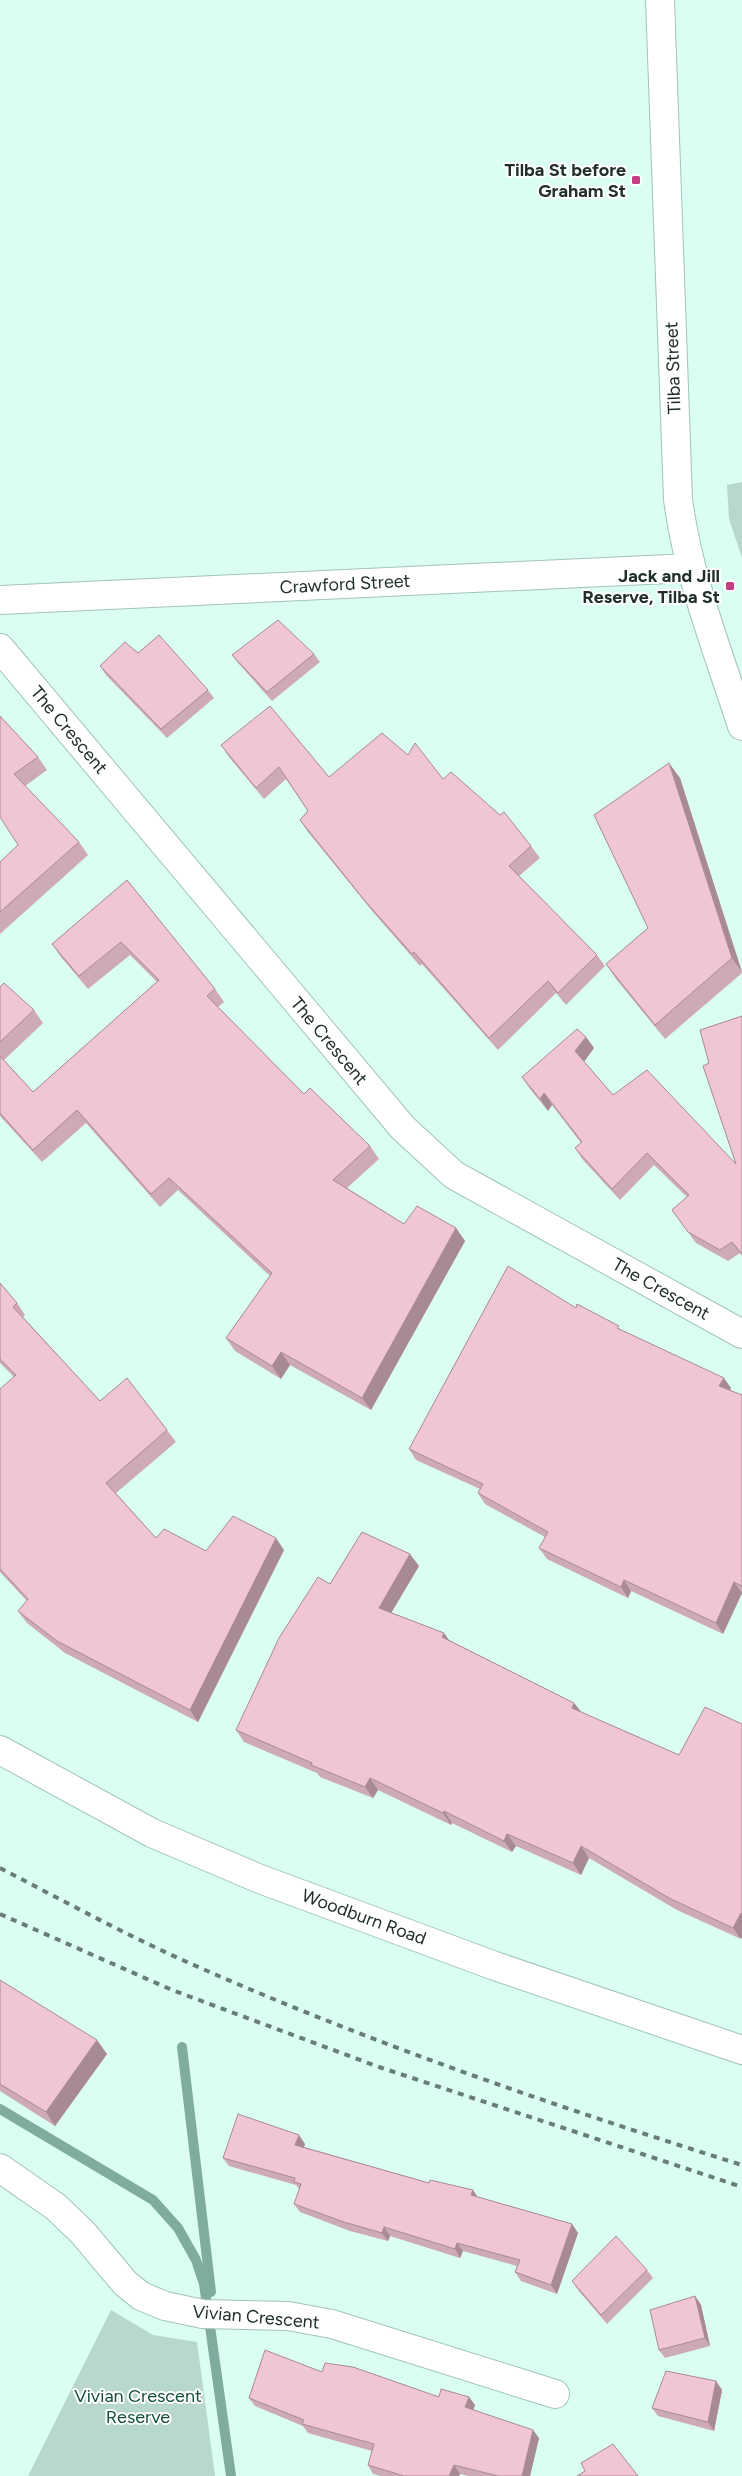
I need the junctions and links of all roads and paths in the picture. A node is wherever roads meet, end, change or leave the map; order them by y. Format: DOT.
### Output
graph roads {
  1 [pos="660,0"];
  2 [pos="690,568"];
  3 [pos="0,600"];
  4 [pos="0,648"];
  5 [pos="742,726"];
  6 [pos="742,1334"];
  7 [pos="0,1750"];
  8 [pos="742,2050"];
  9 [pos="0,2168"];
  10 [pos="555,2394"];
  1 -- 2 [label="street, Tilba Street"];
  2 -- 3 [label="street, Crawford Street"];
  2 -- 5 [label="street, Tilba Street"];
  4 -- 6 [label="street, The Crescent"];
  7 -- 8 [label="street, Woodburn Road"];
  9 -- 10 [label="street, Vivian Crescent"];
}
